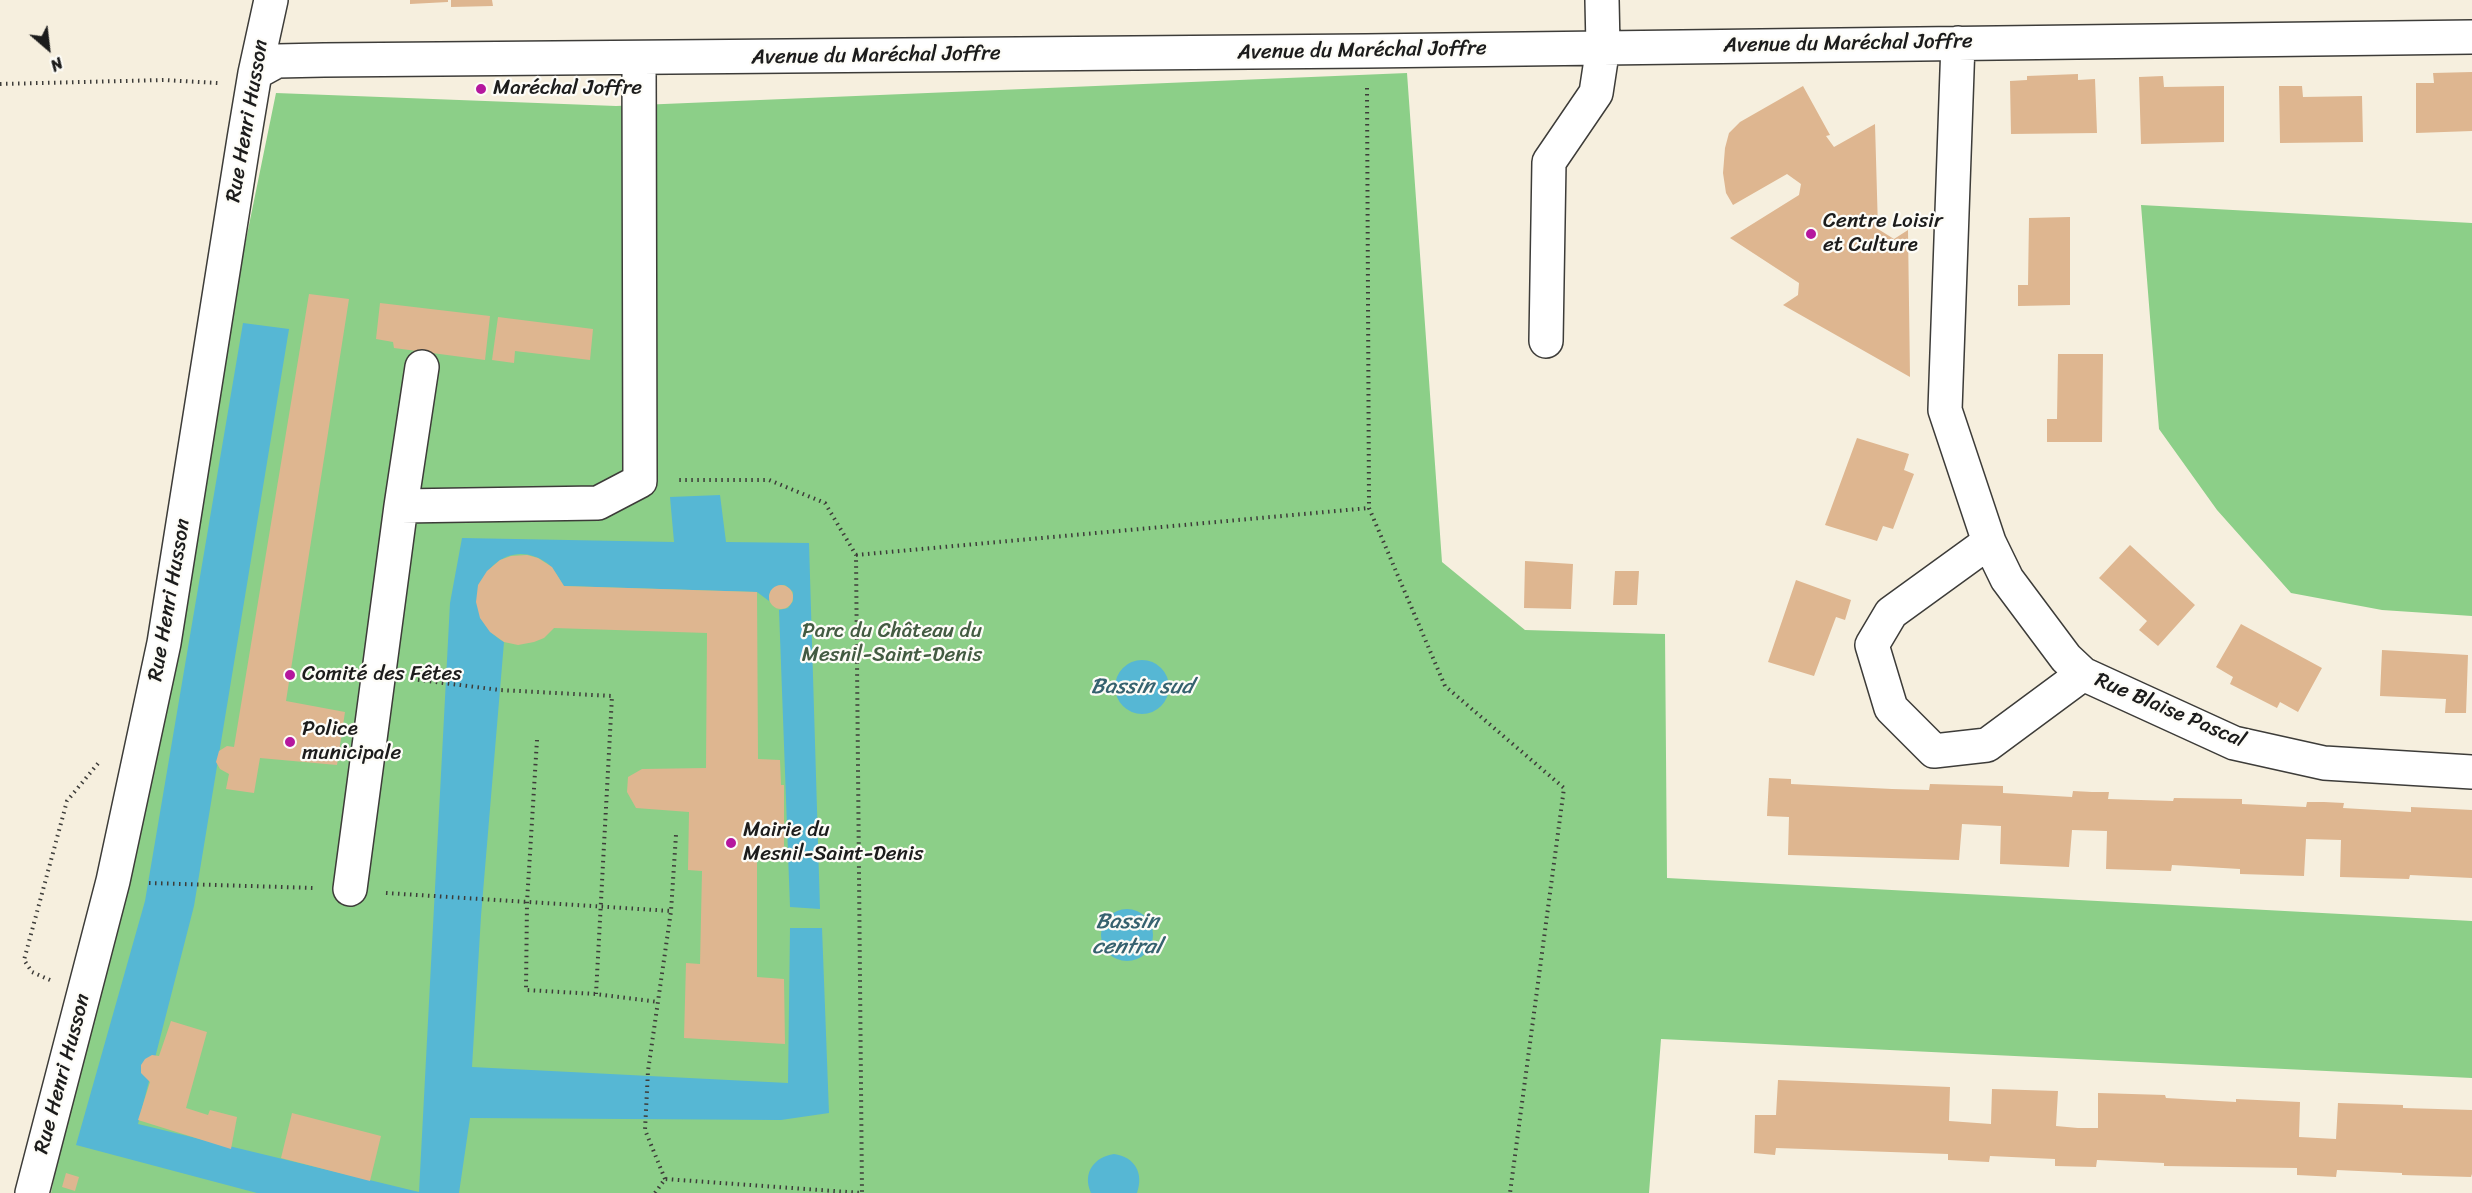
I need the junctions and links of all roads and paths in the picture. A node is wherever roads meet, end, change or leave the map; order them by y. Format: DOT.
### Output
graph roads {
  1 [pos="271,0"];
  2 [pos="1602,0"];
  3 [pos="2472,37"];
  4 [pos="1958,43"];
  5 [pos="1603,47"];
  6 [pos="1366,51"];
  7 [pos="639,58"];
  8 [pos="221,73"];
  9 [pos="255,73"];
  10 [pos="219,83"];
  11 [pos="0,84"];
  12 [pos="218,93"];
  13 [pos="1546,341"];
  14 [pos="422,367"];
  15 [pos="640,481"];
  16 [pos="401,506"];
  17 [pos="1369,508"];
  18 [pos="1989,542"];
  19 [pos="856,555"];
  20 [pos="2083,674"];
  21 [pos="446,684"];
  22 [pos="537,740"];
  23 [pos="106,754"];
  24 [pos="2472,772"];
  25 [pos="675,835"];
  26 [pos="147,883"];
  27 [pos="211,885"];
  28 [pos="350,890"];
  29 [pos="435,897"];
  30 [pos="527,902"];
  31 [pos="600,907"];
  32 [pos="671,911"];
  33 [pos="596,994"];
  34 [pos="82,998"];
  35 [pos="658,1002"];
  36 [pos="665,1179"];
  37 [pos="32,1193"];
  38 [pos="655,1193"];
  39 [pos="862,1193"];
  40 [pos="1510,1193"];
  1 -- 9 [label="street, Rue Henri Husson"];
  2 -- 5 [label="street"];
  3 -- 4 [label="street, Avenue du Maréchal Joffre"];
  4 -- 5 [label="street, Avenue du Maréchal Joffre"];
  4 -- 18 [label="street, Rue Blaise Pascal"];
  5 -- 6 [label="street, Avenue du Maréchal Joffre"];
  5 -- 13 [label="street"];
  6 -- 7 [label="street, Avenue du Maréchal Joffre"];
  6 -- 17 [label="path"];
  7 -- 9 [label="street, Avenue du Maréchal Joffre"];
  7 -- 15 [label="street"];
  8 -- 10 [label="path"];
  9 -- 34 [label="street, Rue Henri Husson"];
  10 -- 11 [label="path"];
  10 -- 12 [label="path"];
  14 -- 16 [label="street"];
  15 -- 16 [label="street"];
  15 -- 19 [label="path"];
  16 -- 28 [label="street"];
  17 -- 19 [label="path"];
  17 -- 40 [label="path"];
  18 -- 20 [label="street, Rue Blaise Pascal"];
  18 -- 20 [label="street, Rue Blaise Pascal"];
  19 -- 39 [label="path"];
  20 -- 24 [label="street, Rue Blaise Pascal"];
  21 -- 31 [label="path"];
  22 -- 30 [label="path"];
  23 -- 34 [label="path"];
  25 -- 32 [label="path"];
  26 -- 27 [label="path"];
  29 -- 30 [label="path"];
  30 -- 31 [label="path"];
  30 -- 33 [label="path"];
  31 -- 32 [label="path"];
  31 -- 33 [label="path"];
  32 -- 35 [label="path"];
  33 -- 35 [label="path"];
  34 -- 37 [label="street, Rue Henri Husson"];
  35 -- 36 [label="path"];
  36 -- 38 [label="path"];
  36 -- 39 [label="path"];
}
